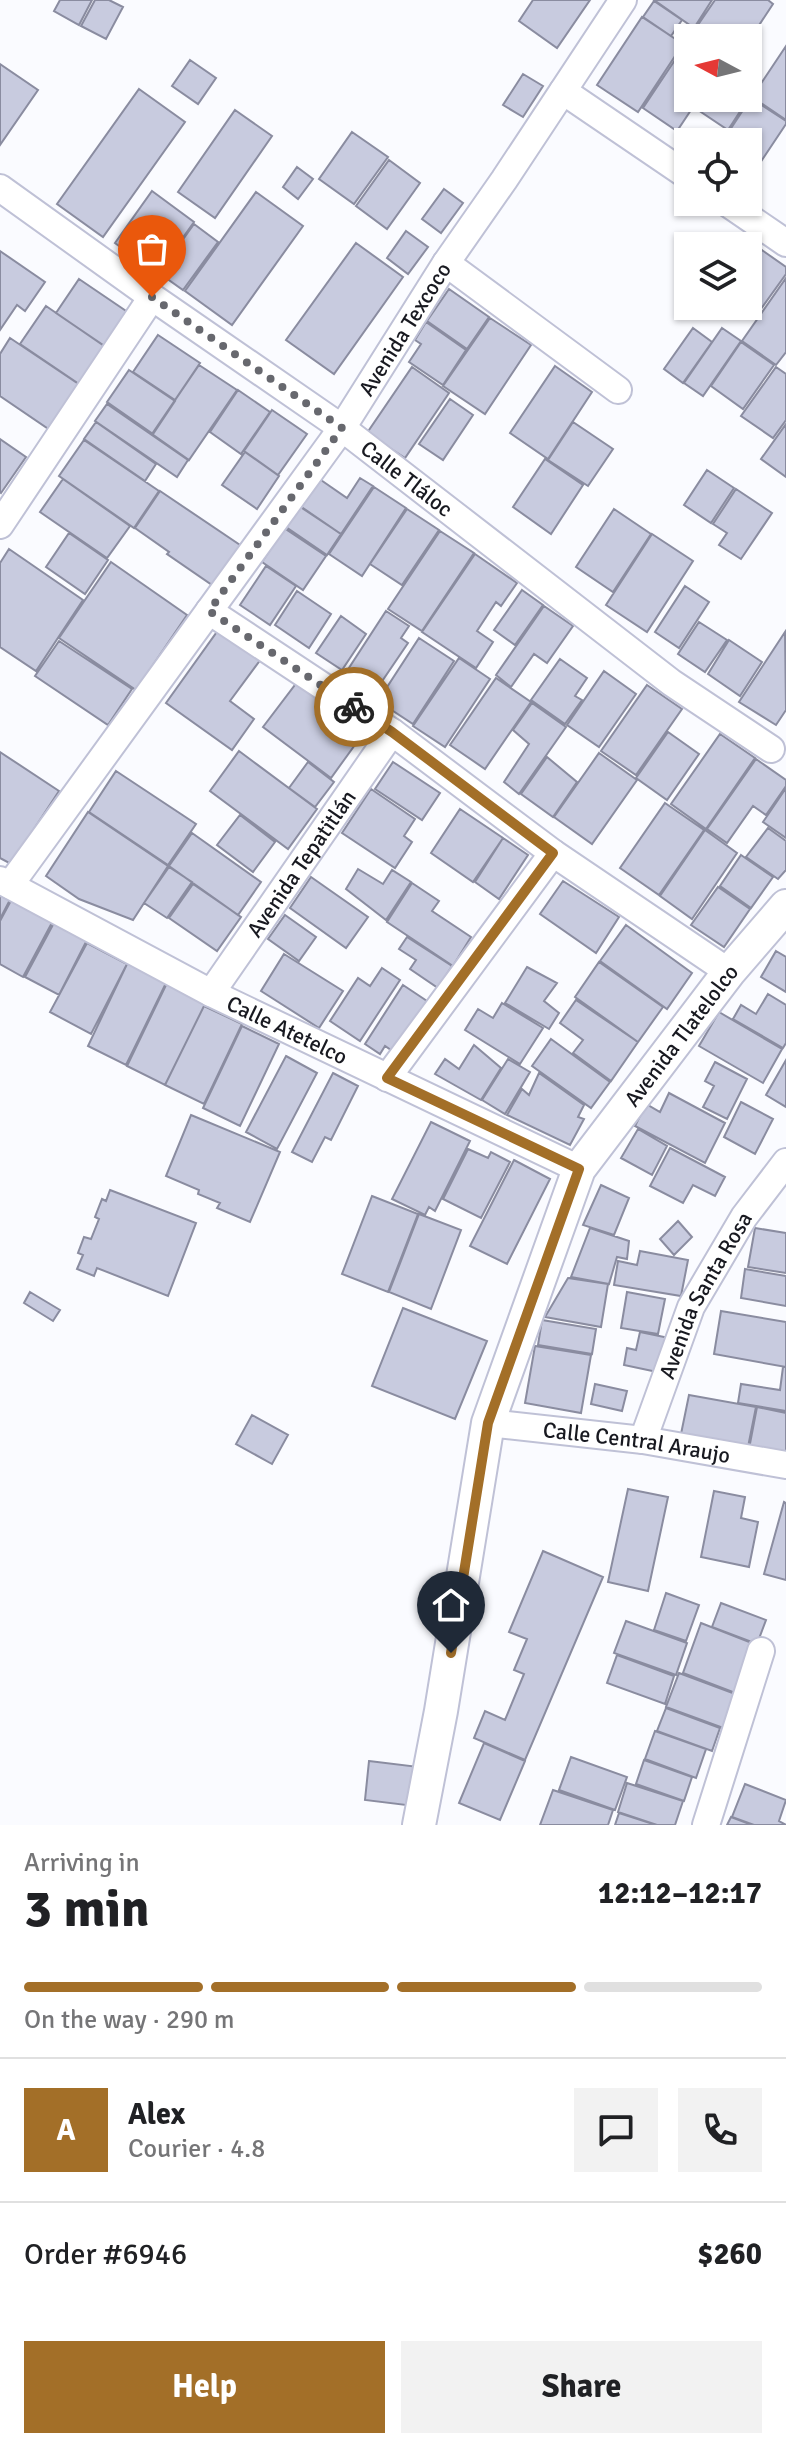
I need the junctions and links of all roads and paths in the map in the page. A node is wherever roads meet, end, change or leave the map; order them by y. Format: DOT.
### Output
graph roads {
  1 [pos="623,0"];
  2 [pos="563,91"];
  3 [pos="674,166"];
  4 [pos="0,188"];
  5 [pos="746,216"];
  6 [pos="786,243"];
  7 [pos="446,263"];
  8 [pos="152,297"];
  9 [pos="618,390"];
  10 [pos="342,428"];
  11 [pos="0,525"];
  12 [pos="209,611"];
  13 [pos="392,732"];
  14 [pos="771,749"];
  15 [pos="553,853"];
  16 [pos="5,883"];
  17 [pos="786,906"];
  18 [pos="729,972"];
  19 [pos="211,993"];
  20 [pos="387,1078"];
  21 [pos="786,1162"];
  22 [pos="579,1169"];
  23 [pos="488,1423"];
  24 [pos="643,1440"];
  25 [pos="786,1465"];
  26 [pos="761,1651"];
  27 [pos="419,1825"];
  28 [pos="706,1825"];
  1 -- 2 [label="street, Avenida Texcoco"];
  2 -- 3 [label="street"];
  2 -- 7 [label="street, Avenida Texcoco"];
  4 -- 8 [label="street, Calle Tláloc"];
  5 -- 6 [label="street"];
  7 -- 9 [label="street"];
  7 -- 10 [label="street, Avenida Texcoco"];
  8 -- 10 [label="street, Calle Tláloc"];
  8 -- 11 [label="street"];
  10 -- 12 [label="street, Avenida Texcoco"];
  10 -- 14 [label="street, Calle Tláloc"];
  12 -- 13 [label="street"];
  12 -- 16 [label="street, Avenida Texcoco"];
  13 -- 15 [label="street"];
  13 -- 19 [label="street, Avenida Tepatitlán"];
  15 -- 18 [label="street"];
  15 -- 20 [label="street"];
  16 -- 19 [label="street, Calle Atetelco"];
  17 -- 18 [label="street, Avenida Tlatelolco"];
  18 -- 22 [label="street, Avenida Tlatelolco"];
  19 -- 20 [label="street, Calle Atetelco"];
  20 -- 22 [label="street, Calle Atetelco"];
  21 -- 24 [label="street, Avenida Santa Rosa"];
  22 -- 23 [label="street, Avenida Tlatelolco"];
  23 -- 24 [label="street, Calle Central Araujo"];
  23 -- 27 [label="street, Avenida Tlatelolco"];
  24 -- 25 [label="street, Calle Central Araujo"];
  26 -- 28 [label="street"];
}
